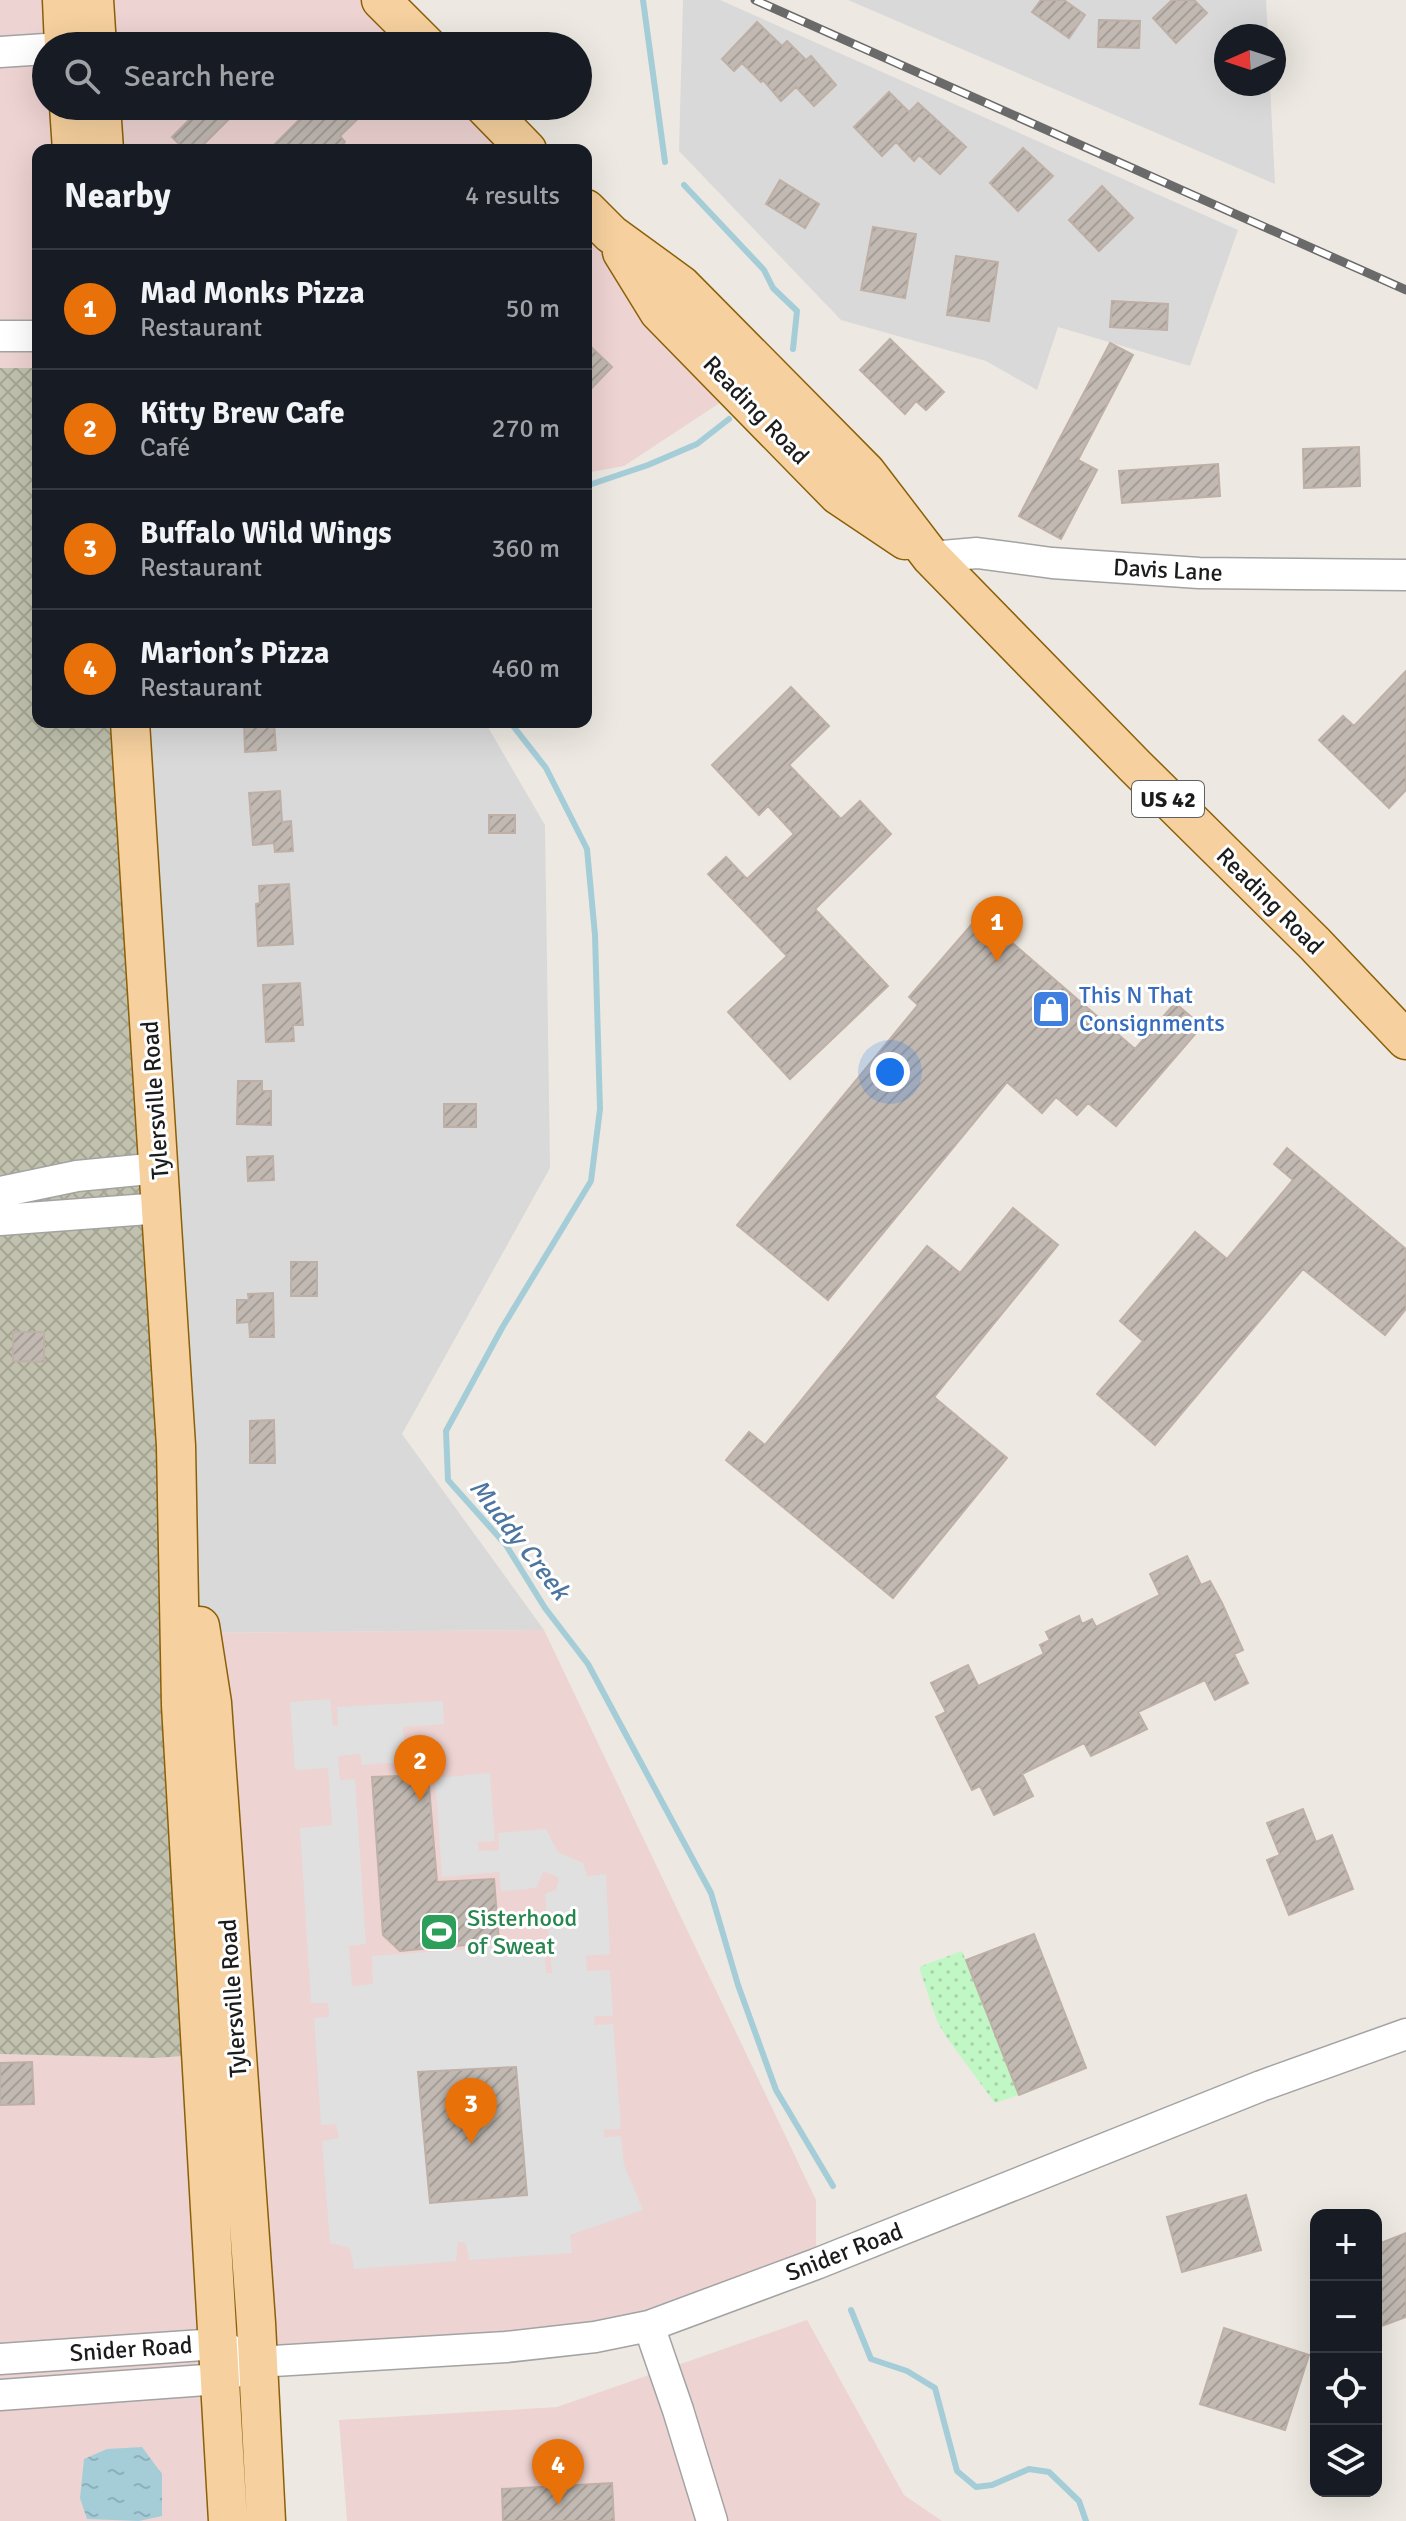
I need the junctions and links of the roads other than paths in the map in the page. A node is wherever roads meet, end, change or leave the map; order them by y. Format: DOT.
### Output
graph roads {
  1 [pos="62,0"];
  2 [pos="94,0"];
  3 [pos="381,0"];
  4 [pos="63,32"];
  5 [pos="96,32"];
  6 [pos="413,32"];
  7 [pos="32,50"];
  8 [pos="0,52"];
  9 [pos="70,120"];
  10 [pos="102,120"];
  11 [pos="498,120"];
  12 [pos="72,144"];
  13 [pos="104,144"];
  14 [pos="521,144"];
  15 [pos="598,222"];
  16 [pos="0,336"];
  17 [pos="32,336"];
  18 [pos="931,557"];
  19 [pos="1406,575"];
  20 [pos="130,728"];
  21 [pos="1406,1040"];
  22 [pos="159,1168"];
  23 [pos="0,1192"];
  24 [pos="162,1208"];
  25 [pos="0,1220"];
  26 [pos="178,1477"];
  27 [pos="1406,2034"];
  28 [pos="649,2326"];
  29 [pos="0,2359"];
  30 [pos="218,2361"];
  31 [pos="257,2362"];
  32 [pos="0,2395"];
  33 [pos="228,2521"];
  34 [pos="266,2521"];
  35 [pos="712,2521"];
  1 -- 4 [label="main road"];
  2 -- 5 [label="main road"];
  3 -- 6 [label="main road"];
  7 -- 8 [label="street"];
  9 -- 12 [label="main road"];
  10 -- 13 [label="main road"];
  11 -- 14 [label="main road"];
  15 -- 18 [label="main road, Reading Road / US 42"];
  16 -- 17 [label="street"];
  18 -- 19 [label="street, Davis Lane"];
  18 -- 21 [label="main road, Reading Road / US 42"];
  20 -- 22 [label="main road, Tylersville Road"];
  22 -- 23 [label="street"];
  22 -- 24 [label="main road, Tylersville Road"];
  24 -- 25 [label="street"];
  24 -- 26 [label="main road, Tylersville Road"];
  26 -- 30 [label="main road, Tylersville Road"];
  26 -- 31 [label="main road, Tylersville Road"];
  27 -- 28 [label="street, Snider Road"];
  28 -- 31 [label="street, Snider Road"];
  28 -- 35 [label="street"];
  29 -- 30 [label="street, Snider Road"];
  30 -- 31 [label="street, Snider Road"];
  30 -- 32 [label="street, Snider Road"];
  30 -- 33 [label="main road, Tylersville Road"];
  31 -- 34 [label="main road, Tylersville Road"];
}
